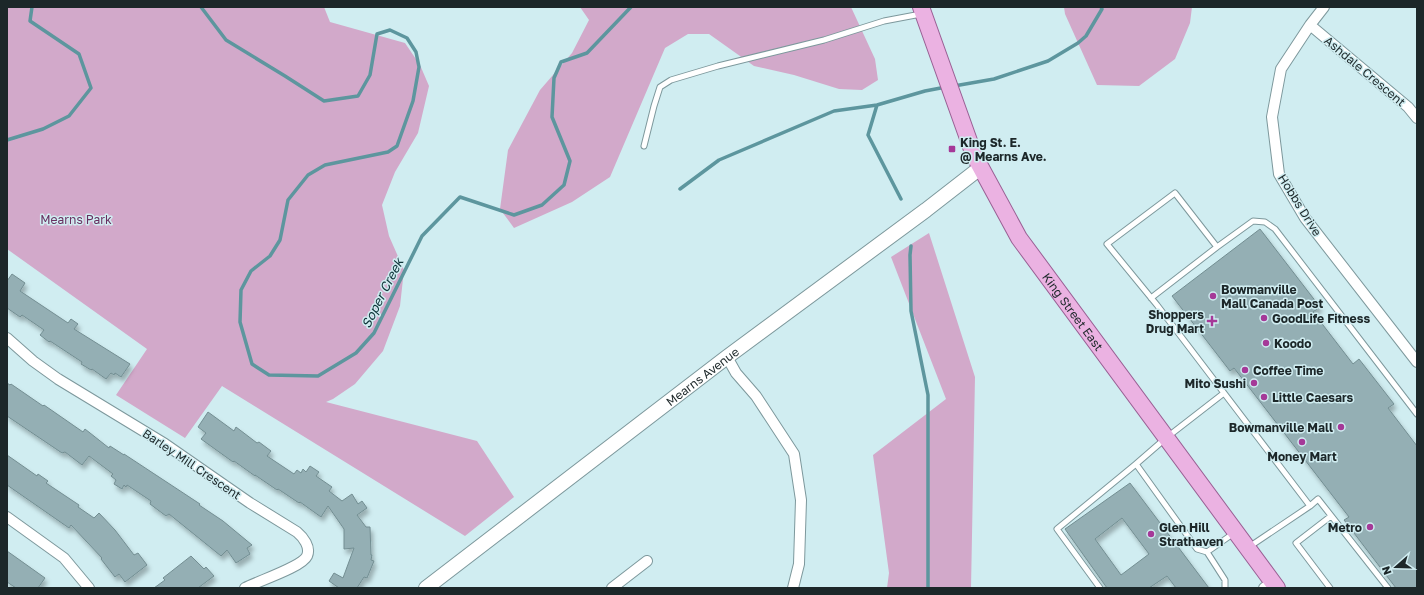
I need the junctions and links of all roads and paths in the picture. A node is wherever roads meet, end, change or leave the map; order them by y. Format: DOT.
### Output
graph roads {
  1 [pos="1324,7"];
  2 [pos="922,10"];
  3 [pos="1310,25"];
  4 [pos="1417,118"];
  5 [pos="644,146"];
  6 [pos="980,168"];
  7 [pos="1216,247"];
  8 [pos="1150,298"];
  9 [pos="7,338"];
  10 [pos="727,357"];
  11 [pos="1417,362"];
  12 [pos="1224,393"];
  13 [pos="1417,414"];
  14 [pos="1166,438"];
  15 [pos="1136,464"];
  16 [pos="1310,506"];
  17 [pos="1331,516"];
  18 [pos="7,518"];
  19 [pos="1236,531"];
  20 [pos="1248,548"];
  21 [pos="1207,552"];
  22 [pos="647,561"];
  23 [pos="1271,586"];
  24 [pos="89,588"];
  25 [pos="245,588"];
  26 [pos="426,588"];
  27 [pos="612,588"];
  28 [pos="793,588"];
  29 [pos="1100,588"];
  30 [pos="1226,588"];
  31 [pos="1330,588"];
  32 [pos="1388,588"];
  1 -- 3 [label="street, Hobbs Drive"];
  2 -- 5 [label="lane"];
  2 -- 6 [label="main road, King Street East"];
  3 -- 4 [label="street, Ashdale Crescent"];
  3 -- 11 [label="street, Hobbs Drive"];
  6 -- 10 [label="street, Mearns Avenue"];
  6 -- 14 [label="main road, King Street East"];
  7 -- 8 [label="lane"];
  7 -- 8 [label="lane"];
  7 -- 13 [label="lane"];
  8 -- 12 [label="lane"];
  9 -- 25 [label="street, Barley Mill Crescent"];
  10 -- 26 [label="street, Mearns Avenue"];
  10 -- 28 [label="street"];
  12 -- 14 [label="lane"];
  12 -- 16 [label="lane"];
  14 -- 15 [label="lane"];
  14 -- 19 [label="main road, King Street East"];
  15 -- 21 [label="lane"];
  15 -- 29 [label="lane"];
  16 -- 17 [label="lane"];
  16 -- 20 [label="lane"];
  17 -- 31 [label="lane"];
  17 -- 32 [label="lane"];
  18 -- 24 [label="street"];
  19 -- 20 [label="main road, King Street East"];
  19 -- 21 [label="lane"];
  20 -- 23 [label="main road, King Street East"];
  21 -- 30 [label="lane"];
  22 -- 27 [label="street"];
}
